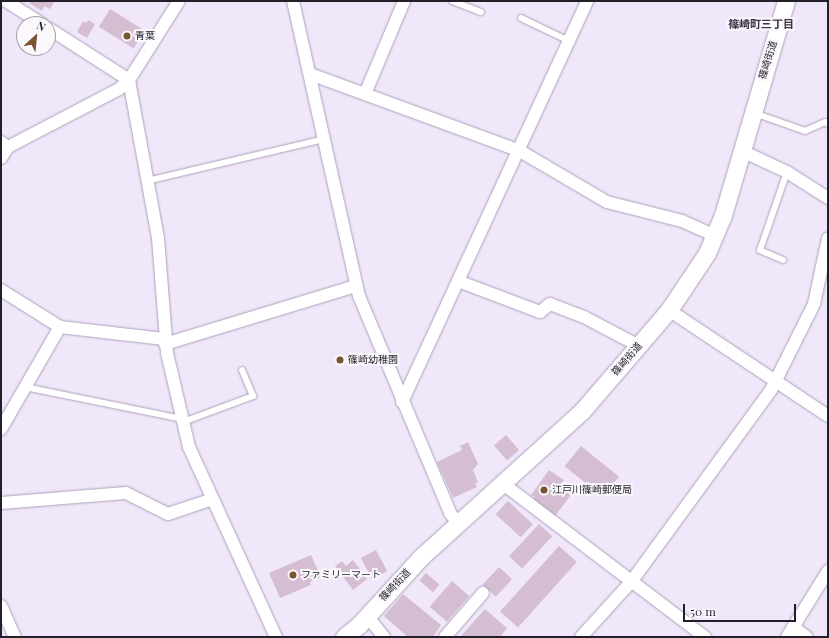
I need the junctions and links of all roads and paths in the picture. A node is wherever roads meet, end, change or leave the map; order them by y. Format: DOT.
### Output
graph roads {
  1 [pos="6,1"];
  2 [pos="179,1"];
  3 [pos="293,1"];
  4 [pos="404,1"];
  5 [pos="452,1"];
  6 [pos="587,1"];
  7 [pos="786,1"];
  8 [pos="481,12"];
  9 [pos="29,16"];
  10 [pos="521,18"];
  11 [pos="56,33"];
  12 [pos="569,41"];
  13 [pos="310,74"];
  14 [pos="129,80"];
  15 [pos="365,94"];
  16 [pos="752,112"];
  17 [pos="828,124"];
  18 [pos="324,139"];
  19 [pos="5,145"];
  20 [pos="520,151"];
  21 [pos="742,151"];
  22 [pos="1,158"];
  23 [pos="787,172"];
  24 [pos="146,181"];
  25 [pos="828,198"];
  26 [pos="715,236"];
  27 [pos="828,238"];
  28 [pos="783,260"];
  29 [pos="458,281"];
  30 [pos="356,286"];
  31 [pos="1,290"];
  32 [pos="669,310"];
  33 [pos="60,327"];
  34 [pos="165,341"];
  35 [pos="639,346"];
  36 [pos="242,370"];
  37 [pos="776,381"];
  38 [pos="25,387"];
  39 [pos="402,402"];
  40 [pos="828,416"];
  41 [pos="183,420"];
  42 [pos="1,429"];
  43 [pos="502,483"];
  44 [pos="213,499"];
  45 [pos="1,503"];
  46 [pos="458,523"];
  47 [pos="828,571"];
  48 [pos="631,582"];
  49 [pos="483,594"];
  50 [pos="2,612"];
  51 [pos="367,616"];
  52 [pos="790,632"];
  53 [pos="15,637"];
  54 [pos="276,637"];
  55 [pos="344,637"];
  56 [pos="384,637"];
  57 [pos="445,637"];
  58 [pos="581,637"];
  59 [pos="704,637"];
  60 [pos="807,637"];
  1 -- 9 [label="street"];
  2 -- 14 [label="street"];
  3 -- 13 [label="street"];
  4 -- 15 [label="street"];
  5 -- 8 [label="lane"];
  6 -- 12 [label="street"];
  7 -- 16 [label="street, 篠崎街道"];
  10 -- 12 [label="lane"];
  11 -- 14 [label="street"];
  12 -- 20 [label="street"];
  13 -- 15 [label="street"];
  13 -- 18 [label="street"];
  14 -- 19 [label="street"];
  14 -- 24 [label="street"];
  15 -- 20 [label="street"];
  16 -- 17 [label="lane"];
  16 -- 21 [label="street, 篠崎街道"];
  18 -- 24 [label="lane"];
  18 -- 30 [label="street"];
  19 -- 22 [label="street"];
  20 -- 26 [label="street"];
  20 -- 29 [label="street"];
  21 -- 23 [label="street"];
  21 -- 26 [label="street, 篠崎街道"];
  23 -- 25 [label="street"];
  23 -- 28 [label="lane"];
  24 -- 34 [label="street"];
  26 -- 32 [label="street, 篠崎街道"];
  27 -- 37 [label="street"];
  29 -- 35 [label="street"];
  29 -- 39 [label="street"];
  30 -- 34 [label="street"];
  30 -- 39 [label="street"];
  31 -- 33 [label="street"];
  32 -- 35 [label="street, 篠崎街道"];
  32 -- 37 [label="street"];
  33 -- 34 [label="street"];
  33 -- 38 [label="street"];
  34 -- 41 [label="street"];
  35 -- 43 [label="street, 篠崎街道"];
  36 -- 41 [label="lane"];
  37 -- 40 [label="street"];
  37 -- 48 [label="street"];
  38 -- 41 [label="lane"];
  38 -- 42 [label="street"];
  39 -- 46 [label="street"];
  41 -- 44 [label="street"];
  43 -- 46 [label="street, 篠崎街道"];
  43 -- 48 [label="street"];
  44 -- 45 [label="street"];
  44 -- 54 [label="street"];
  46 -- 51 [label="street, 篠崎街道"];
  47 -- 52 [label="street"];
  48 -- 58 [label="street"];
  48 -- 59 [label="street"];
  49 -- 57 [label="street"];
  50 -- 53 [label="street"];
  51 -- 55 [label="street, 篠崎街道"];
  51 -- 56 [label="street"];
  52 -- 60 [label="street"];
}
